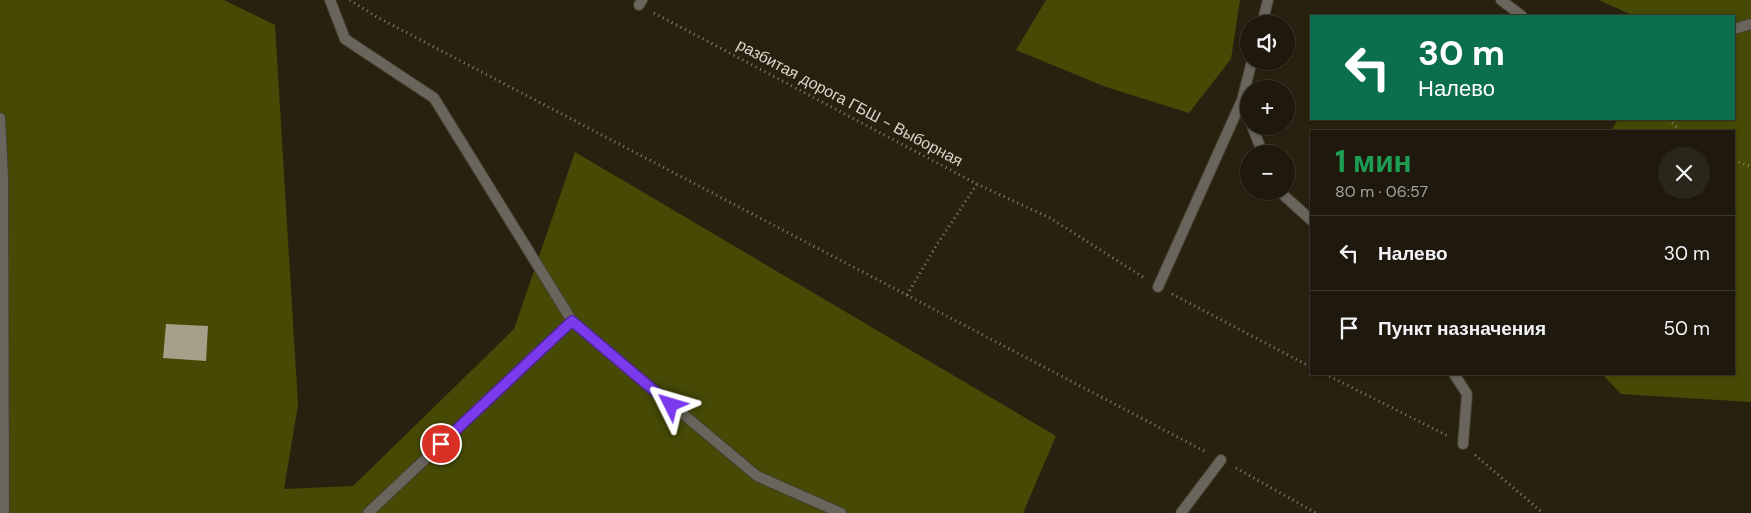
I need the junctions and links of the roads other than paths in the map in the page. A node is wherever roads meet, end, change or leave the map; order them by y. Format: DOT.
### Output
graph roads {
  1 [pos="330,0"];
  2 [pos="1268,0"];
  3 [pos="1501,0"];
  4 [pos="1264,15"];
  5 [pos="1521,15"];
  6 [pos="1751,24"];
  7 [pos="1735,29"];
  8 [pos="1240,104"];
  9 [pos="0,118"];
  10 [pos="2,178"];
  11 [pos="1289,200"];
  12 [pos="1310,219"];
  13 [pos="1158,287"];
  14 [pos="572,321"];
  15 [pos="1455,375"];
  16 [pos="1463,444"];
  17 [pos="1221,460"];
  18 [pos="4,513"];
  19 [pos="368,513"];
  20 [pos="841,513"];
  21 [pos="1181,513"];
  1 -- 14 [label="street"];
  2 -- 4 [label="street"];
  3 -- 5 [label="street"];
  6 -- 7 [label="street"];
  8 -- 13 [label="street"];
  9 -- 10 [label="street"];
  10 -- 18 [label="street"];
  11 -- 12 [label="street"];
  14 -- 19 [label="street"];
  14 -- 20 [label="street"];
  15 -- 16 [label="street"];
  17 -- 21 [label="street"];
}
